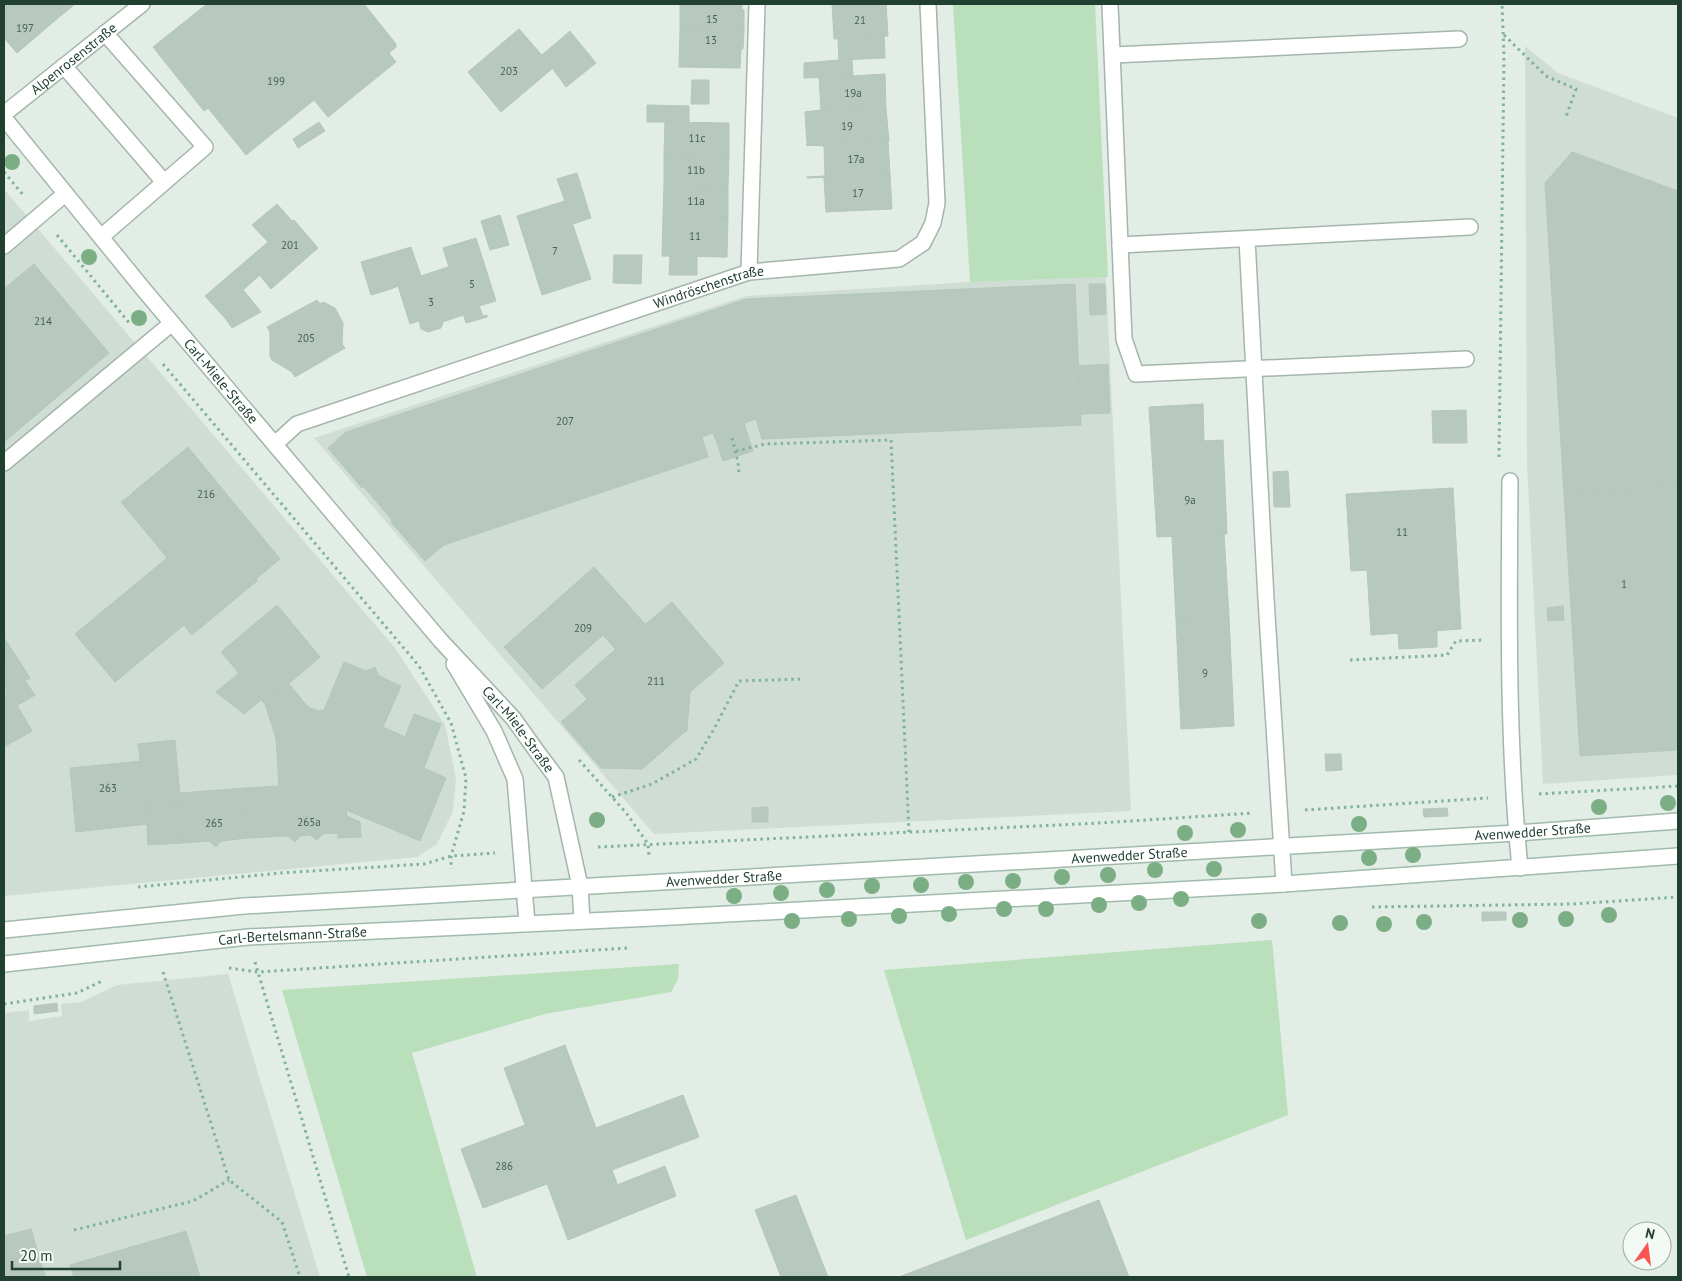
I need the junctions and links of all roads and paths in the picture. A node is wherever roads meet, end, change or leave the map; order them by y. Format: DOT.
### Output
graph roads {
  1 [pos="142,4"];
  2 [pos="757,4"];
  3 [pos="928,4"];
  4 [pos="1502,4"];
  5 [pos="1110,5"];
  6 [pos="105,33"];
  7 [pos="1503,35"];
  8 [pos="1459,39"];
  9 [pos="1113,55"];
  10 [pos="64,66"];
  11 [pos="4,114"];
  12 [pos="1566,117"];
  13 [pos="4,118"];
  14 [pos="4,172"];
  15 [pos="164,182"];
  16 [pos="65,194"];
  17 [pos="40,215"];
  18 [pos="1470,227"];
  19 [pos="101,237"];
  20 [pos="1247,239"];
  21 [pos="1120,245"];
  22 [pos="4,246"];
  23 [pos="749,272"];
  24 [pos="172,323"];
  25 [pos="147,344"];
  26 [pos="1466,359"];
  27 [pos="1254,368"];
  28 [pos="732,438"];
  29 [pos="275,444"];
  30 [pos="736,451"];
  31 [pos="4,462"];
  32 [pos="739,475"];
  33 [pos="1510,481"];
  34 [pos="1509,639"];
  35 [pos="441,641"];
  36 [pos="1350,660"];
  37 [pos="803,679"];
  38 [pos="1678,786"];
  39 [pos="1514,796"];
  40 [pos="612,797"];
  41 [pos="1279,812"];
  42 [pos="1678,821"];
  43 [pos="908,832"];
  44 [pos="1516,833"];
  45 [pos="1281,846"];
  46 [pos="451,856"];
  47 [pos="1678,856"];
  48 [pos="649,858"];
  49 [pos="1520,868"];
  50 [pos="1284,884"];
  51 [pos="580,886"];
  52 [pos="525,890"];
  53 [pos="582,921"];
  54 [pos="527,923"];
  55 [pos="4,930"];
  56 [pos="248,937"];
  57 [pos="636,948"];
  58 [pos="4,964"];
  59 [pos="221,966"];
  60 [pos="172,971"];
  61 [pos="258,972"];
  62 [pos="107,979"];
  63 [pos="4,1004"];
  64 [pos="229,1180"];
  65 [pos="74,1230"];
  66 [pos="300,1277"];
  67 [pos="349,1277"];
  1 -- 6 [label="main road, Alpenrosenstraße"];
  2 -- 23 [label="main road"];
  3 -- 23 [label="main road, Windröschenstraße"];
  4 -- 7 [label="path"];
  5 -- 9 [label="main road"];
  6 -- 10 [label="main road, Alpenrosenstraße"];
  6 -- 15 [label="main road"];
  7 -- 12 [label="path"];
  7 -- 33 [label="path"];
  8 -- 9 [label="main road"];
  9 -- 21 [label="main road"];
  10 -- 11 [label="main road, Alpenrosenstraße"];
  10 -- 15 [label="main road"];
  13 -- 16 [label="main road, Carl-Miele-Straße"];
  14 -- 17 [label="path"];
  15 -- 19 [label="main road"];
  16 -- 17 [label="main road"];
  16 -- 19 [label="main road, Carl-Miele-Straße"];
  17 -- 22 [label="main road"];
  17 -- 25 [label="path"];
  18 -- 20 [label="main road"];
  19 -- 24 [label="main road, Carl-Miele-Straße"];
  20 -- 21 [label="main road"];
  20 -- 27 [label="main road"];
  21 -- 27 [label="main road"];
  23 -- 29 [label="main road, Windröschenstraße"];
  24 -- 25 [label="main road"];
  24 -- 29 [label="main road, Carl-Miele-Straße"];
  25 -- 31 [label="main road"];
  25 -- 46 [label="path"];
  26 -- 27 [label="main road"];
  27 -- 41 [label="main road"];
  28 -- 30 [label="path"];
  29 -- 35 [label="main road, Carl-Miele-Straße"];
  30 -- 32 [label="path"];
  30 -- 43 [label="path"];
  33 -- 34 [label="main road"];
  34 -- 36 [label="path"];
  34 -- 39 [label="main road"];
  35 -- 51 [label="main road, Carl-Miele-Straße"];
  35 -- 52 [label="main road, Carl-Miele-Straße"];
  37 -- 40 [label="path"];
  38 -- 39 [label="path"];
  39 -- 41 [label="path"];
  39 -- 44 [label="main road"];
  41 -- 43 [label="path"];
  41 -- 45 [label="main road"];
  42 -- 44 [label="main road, Avenwedder Straße"];
  43 -- 48 [label="path"];
  44 -- 45 [label="main road, Avenwedder Straße"];
  44 -- 49 [label="main road"];
  45 -- 50 [label="main road"];
  45 -- 51 [label="main road, Avenwedder Straße"];
  47 -- 49 [label="main road"];
  49 -- 50 [label="main road"];
  50 -- 53 [label="main road"];
  51 -- 52 [label="main road"];
  51 -- 53 [label="main road, Carl-Miele-Straße"];
  52 -- 54 [label="main road, Carl-Miele-Straße"];
  52 -- 55 [label="main road"];
  53 -- 54 [label="main road, Carl-Bertelsmann-Straße"];
  54 -- 56 [label="main road, Carl-Bertelsmann-Straße"];
  56 -- 58 [label="main road, Carl-Bertelsmann-Straße"];
  56 -- 61 [label="path"];
  57 -- 61 [label="path"];
  59 -- 61 [label="path"];
  60 -- 64 [label="path"];
  61 -- 67 [label="path"];
  62 -- 63 [label="path"];
  64 -- 65 [label="path"];
  64 -- 66 [label="path"];
}
